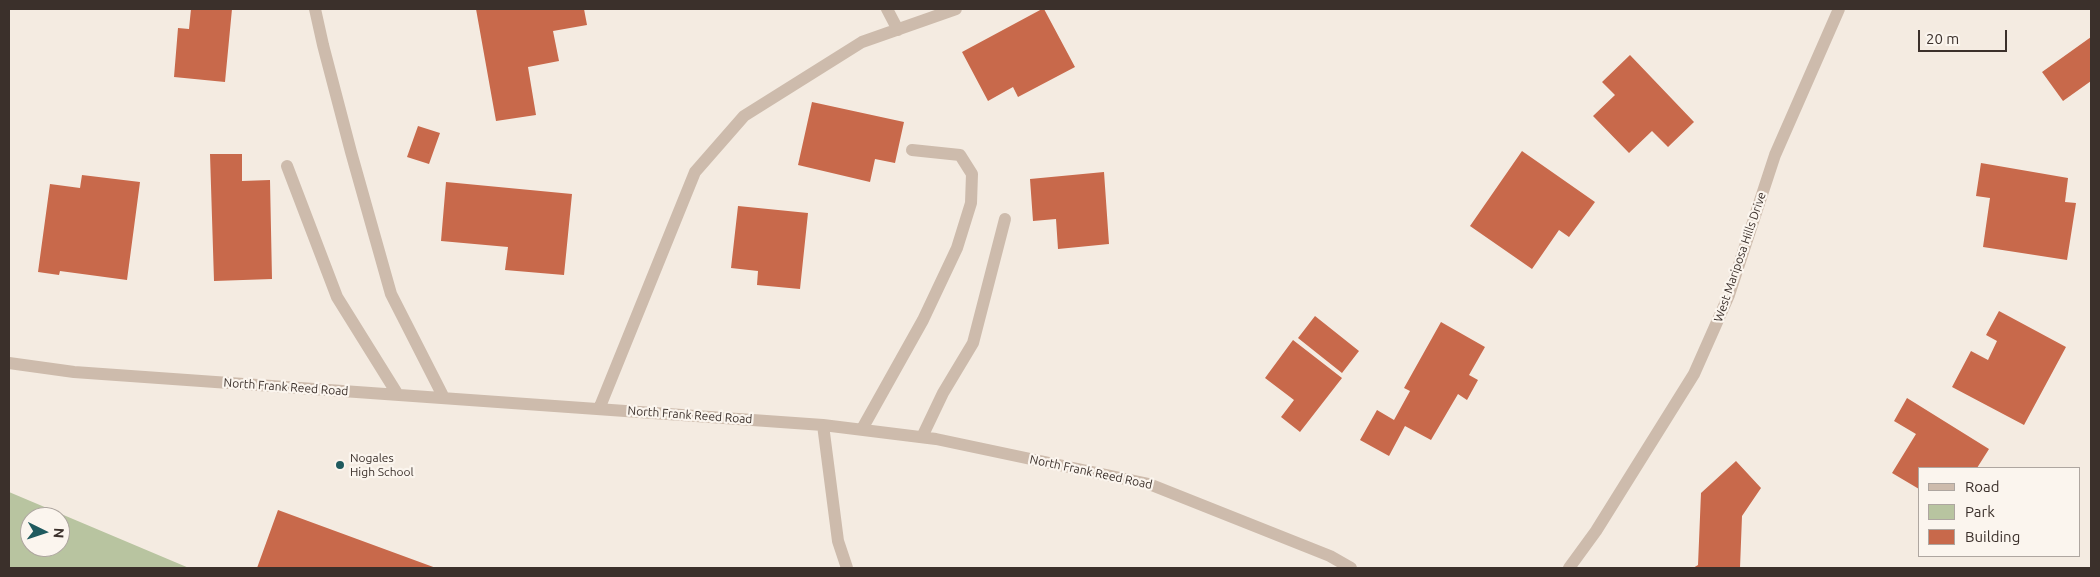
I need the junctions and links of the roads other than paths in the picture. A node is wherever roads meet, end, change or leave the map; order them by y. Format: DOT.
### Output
graph roads {
  1 [pos="315,9"];
  2 [pos="887,9"];
  3 [pos="956,9"];
  4 [pos="1839,9"];
  5 [pos="898,30"];
  6 [pos="912,150"];
  7 [pos="287,166"];
  8 [pos="1005,219"];
  9 [pos="9,363"];
  10 [pos="398,395"];
  11 [pos="444,398"];
  12 [pos="600,409"];
  13 [pos="823,424"];
  14 [pos="862,429"];
  15 [pos="922,437"];
  16 [pos="847,568"];
  17 [pos="1351,568"];
  18 [pos="1568,568"];
  1 -- 11 [label="street"];
  2 -- 5 [label="street"];
  3 -- 5 [label="street"];
  4 -- 18 [label="street, West Mariposa Hills Drive"];
  5 -- 12 [label="street"];
  6 -- 14 [label="street"];
  7 -- 10 [label="street"];
  8 -- 15 [label="street"];
  9 -- 10 [label="street, North Frank Reed Road"];
  10 -- 11 [label="street, North Frank Reed Road"];
  11 -- 12 [label="street, North Frank Reed Road"];
  12 -- 13 [label="street, North Frank Reed Road"];
  13 -- 14 [label="street, North Frank Reed Road"];
  13 -- 16 [label="street"];
  14 -- 15 [label="street, North Frank Reed Road"];
  15 -- 17 [label="street, North Frank Reed Road"];
}
